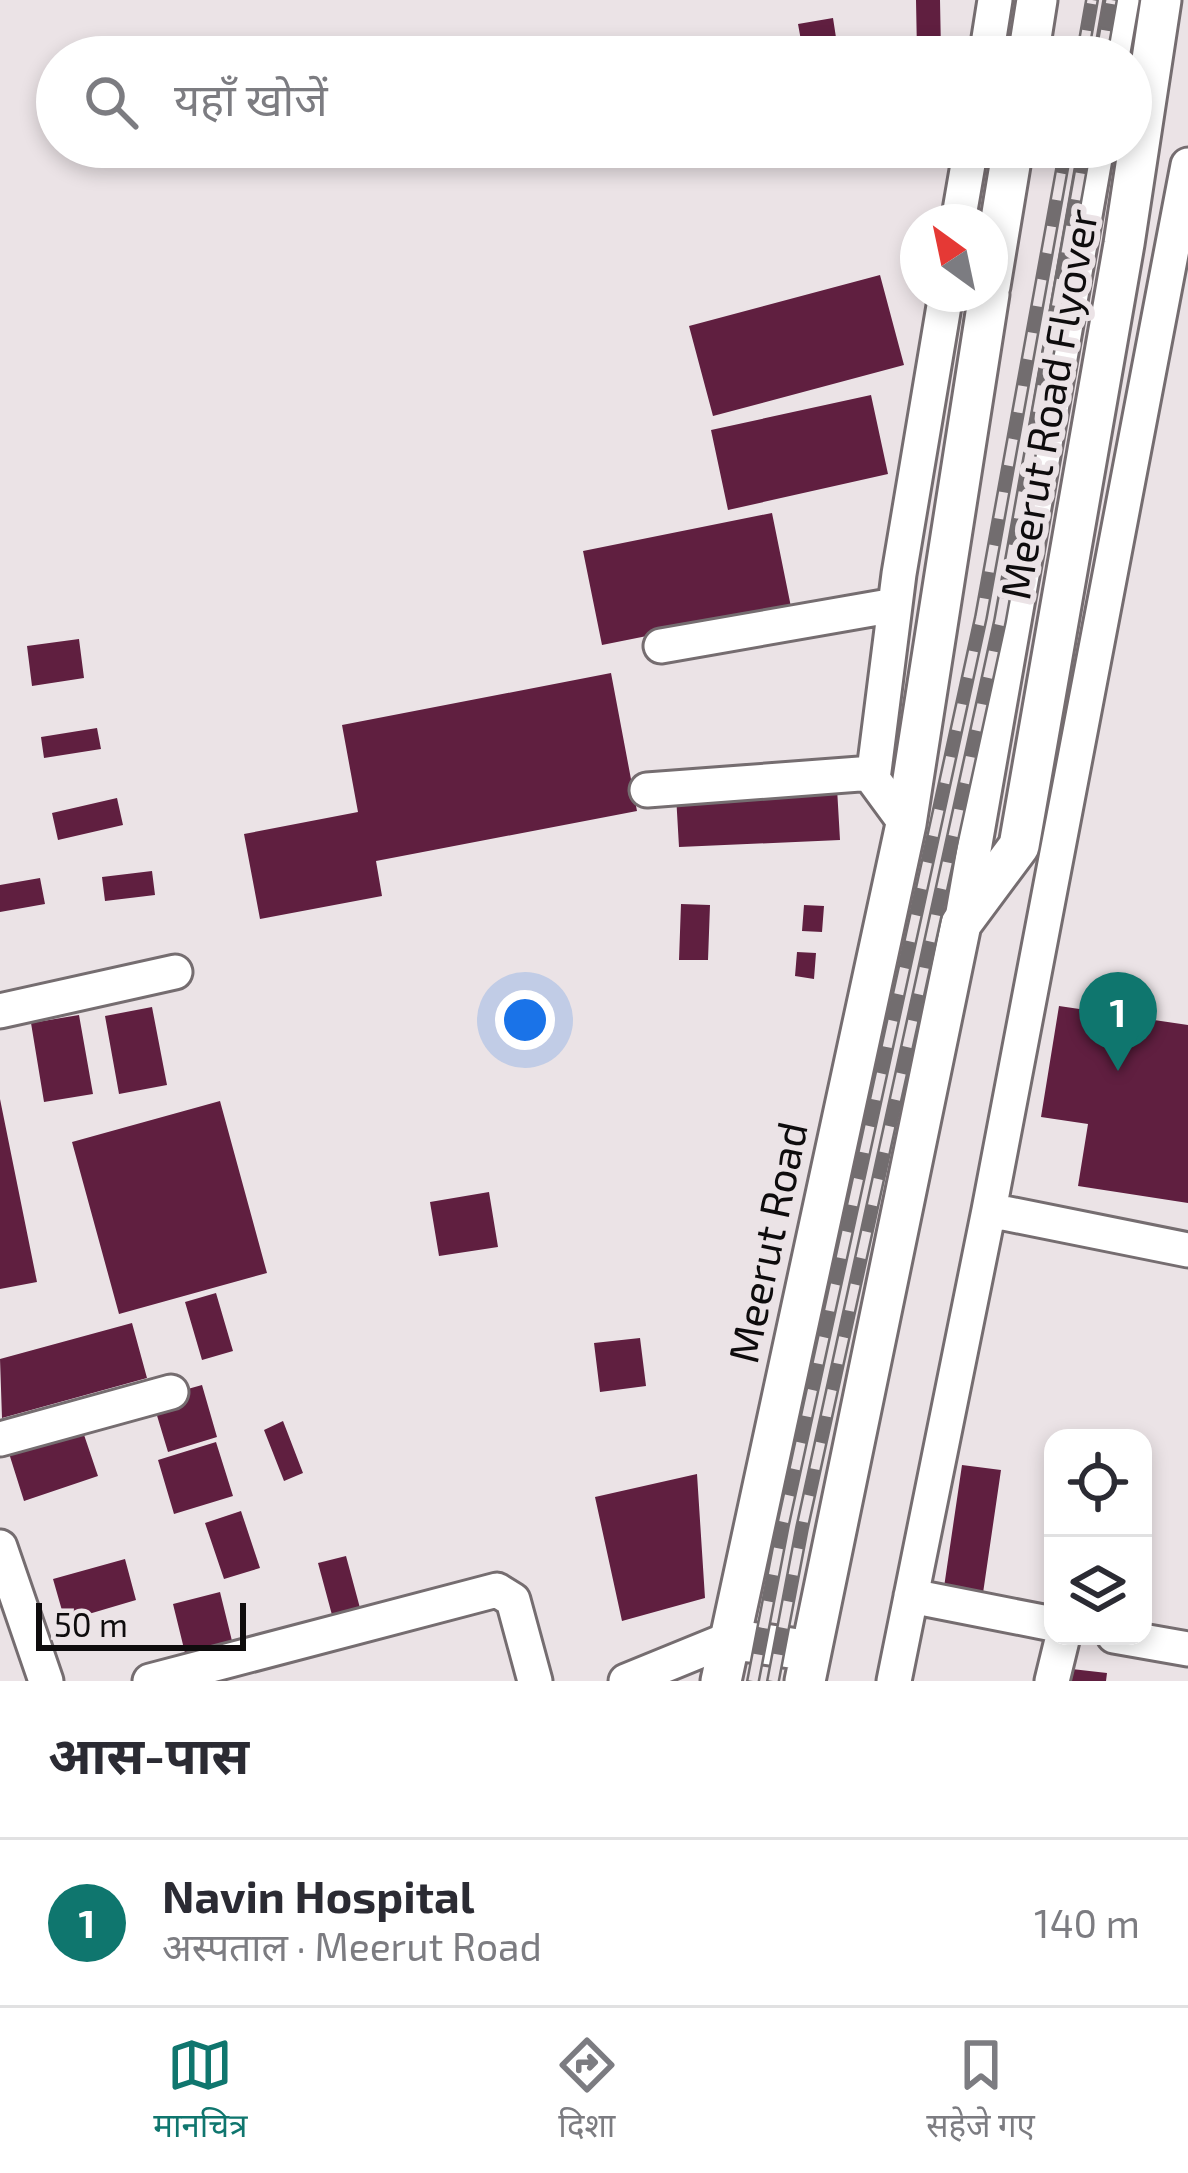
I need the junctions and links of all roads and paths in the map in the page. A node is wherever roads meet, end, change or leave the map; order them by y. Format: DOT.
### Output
graph roads {
  1 [pos="995,0"];
  2 [pos="1037,0"];
  3 [pos="1122,0"];
  4 [pos="1161,0"];
  5 [pos="989,36"];
  6 [pos="1031,36"];
  7 [pos="1116,36"];
  8 [pos="1152,59"];
  9 [pos="1188,165"];
  10 [pos="967,168"];
  11 [pos="1009,168"];
  12 [pos="1093,168"];
  13 [pos="1136,168"];
  14 [pos="961,204"];
  15 [pos="1003,204"];
  16 [pos="943,312"];
  17 [pos="986,312"];
  18 [pos="895,605"];
  19 [pos="661,646"];
  20 [pos="874,773"];
  21 [pos="647,790"];
  22 [pos="906,824"];
  23 [pos="961,924"];
  24 [pos="175,971"];
  25 [pos="0,1011"];
  26 [pos="989,1210"];
  27 [pos="1188,1250"];
  28 [pos="171,1392"];
  29 [pos="0,1439"];
  30 [pos="2,1559"];
  31 [pos="911,1596"];
  32 [pos="1044,1622"];
  33 [pos="729,1639"];
  34 [pos="1152,1642"];
  35 [pos="1061,1645"];
  36 [pos="1188,1648"];
  37 [pos="808,1666"];
  38 [pos="46,1681"];
  39 [pos="150,1681"];
  40 [pos="535,1681"];
  41 [pos="626,1681"];
  42 [pos="721,1681"];
  43 [pos="894,1681"];
  44 [pos="1052,1681"];
  1 -- 5 [label="street"];
  2 -- 6 [label="main road"];
  3 -- 7 [label="street"];
  4 -- 8 [label="main road, Meerut Road Flyover"];
  9 -- 26 [label="street"];
  10 -- 14 [label="street"];
  11 -- 15 [label="main road, Meerut Road Flyover"];
  12 -- 23 [label="street"];
  13 -- 23 [label="main road, Meerut Road Flyover"];
  16 -- 18 [label="street"];
  17 -- 22 [label="main road, Meerut Road Flyover"];
  18 -- 19 [label="street"];
  18 -- 20 [label="street"];
  20 -- 21 [label="street"];
  20 -- 22 [label="street"];
  22 -- 33 [label="main road, Meerut Road"];
  23 -- 37 [label="main road"];
  24 -- 25 [label="street"];
  26 -- 27 [label="street"];
  26 -- 31 [label="street"];
  28 -- 29 [label="street"];
  30 -- 38 [label="street"];
  31 -- 32 [label="street"];
  31 -- 43 [label="street"];
  33 -- 37 [label="main road"];
  33 -- 41 [label="street"];
  33 -- 42 [label="main road, Meerut Road"];
  34 -- 36 [label="street"];
  35 -- 44 [label="street"];
  39 -- 40 [label="street"];
}
